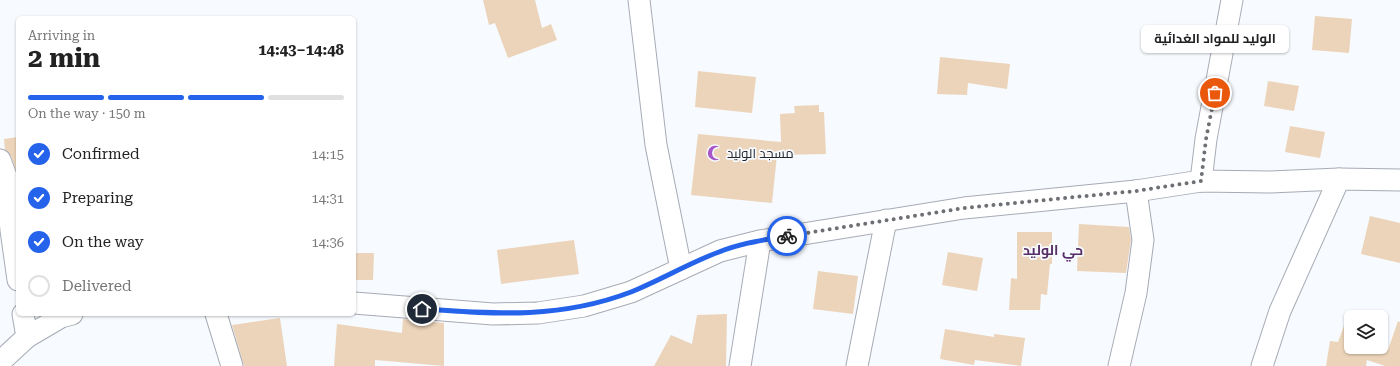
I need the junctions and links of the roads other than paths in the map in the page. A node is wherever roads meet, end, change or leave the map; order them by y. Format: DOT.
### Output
graph roads {
  1 [pos="639,0"];
  2 [pos="1232,0"];
  3 [pos="0,160"];
  4 [pos="1339,179"];
  5 [pos="1400,180"];
  6 [pos="1201,181"];
  7 [pos="4,191"];
  8 [pos="1136,191"];
  9 [pos="886,220"];
  10 [pos="760,240"];
  11 [pos="16,267"];
  12 [pos="681,269"];
  13 [pos="356,303"];
  14 [pos="23,316"];
  15 [pos="66,316"];
  16 [pos="217,316"];
  17 [pos="26,337"];
  18 [pos="0,362"];
  19 [pos="232,366"];
  20 [pos="740,366"];
  21 [pos="857,366"];
  22 [pos="1119,366"];
  23 [pos="1262,366"];
  1 -- 12 [label="street"];
  2 -- 6 [label="street"];
  3 -- 7 [label="street"];
  4 -- 5 [label="street"];
  4 -- 6 [label="street"];
  4 -- 23 [label="street"];
  6 -- 8 [label="street"];
  7 -- 11 [label="street"];
  8 -- 9 [label="street"];
  8 -- 22 [label="street"];
  9 -- 10 [label="street"];
  9 -- 21 [label="street"];
  10 -- 12 [label="street"];
  10 -- 20 [label="street"];
  12 -- 13 [label="street"];
  14 -- 17 [label="street"];
  15 -- 17 [label="street"];
  16 -- 19 [label="street"];
  17 -- 18 [label="street"];
}
